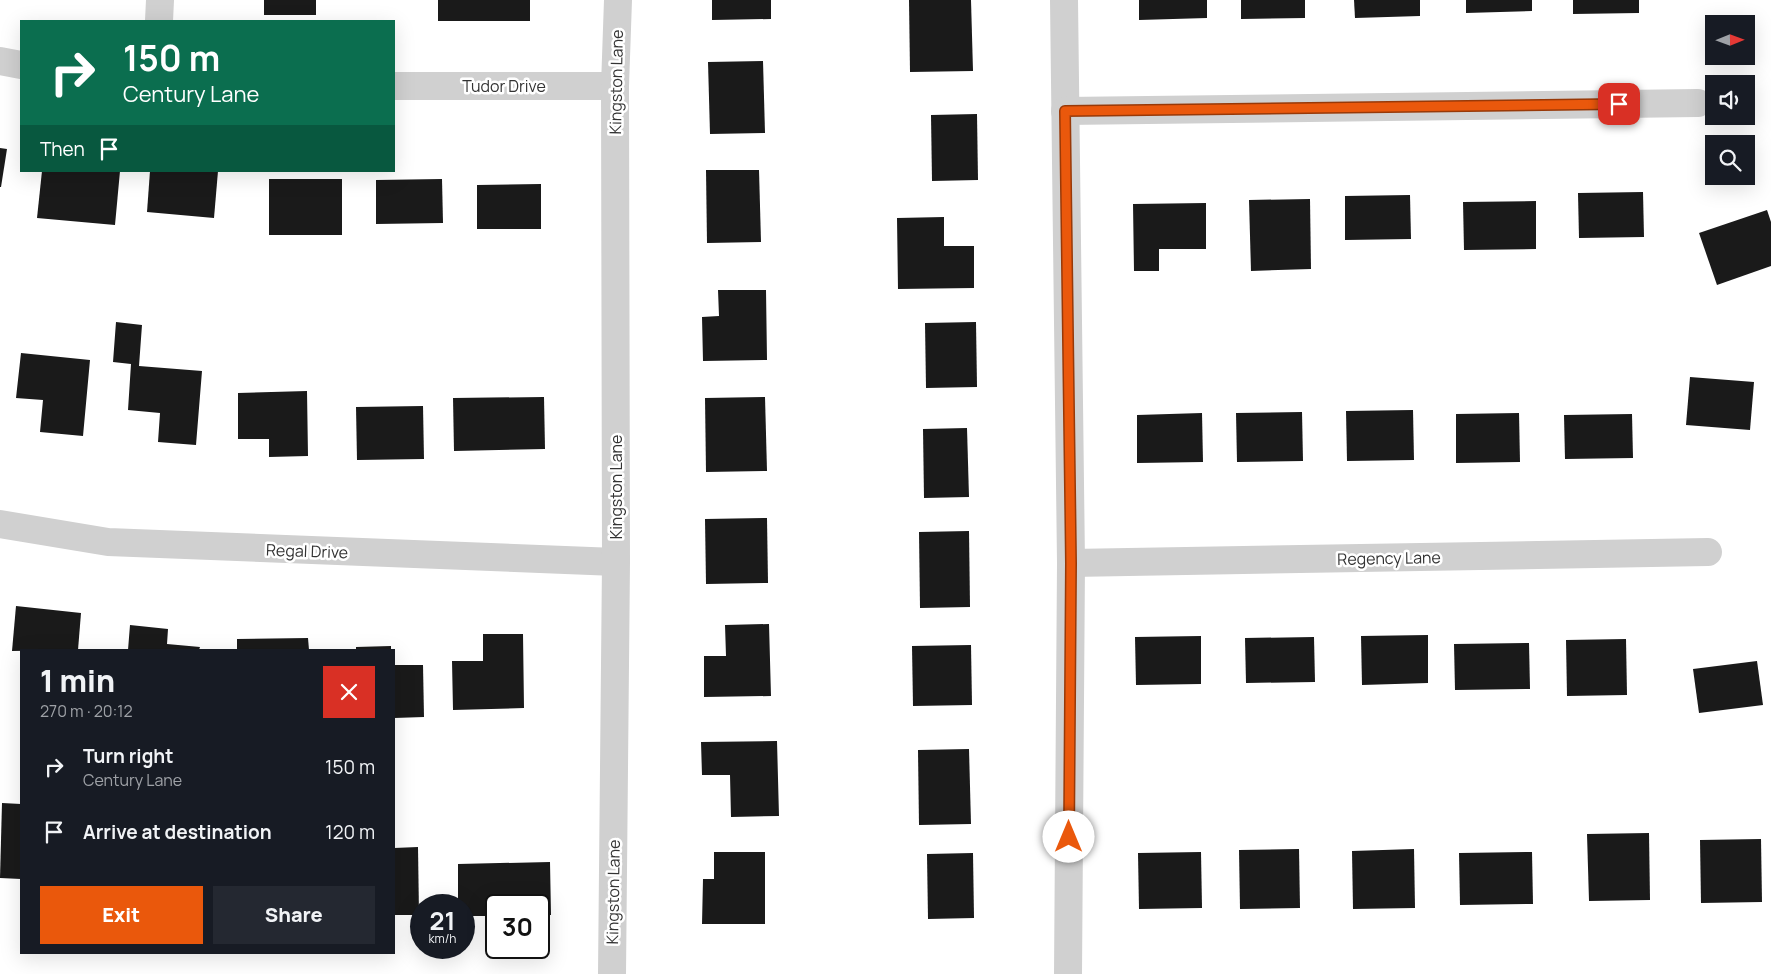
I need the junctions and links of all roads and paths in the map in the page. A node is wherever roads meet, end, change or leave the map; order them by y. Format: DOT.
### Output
graph roads {
  1 [pos="160,0"];
  2 [pos="618,0"];
  3 [pos="1064,0"];
  4 [pos="159,20"];
  5 [pos="0,62"];
  6 [pos="20,65"];
  7 [pos="395,86"];
  8 [pos="615,86"];
  9 [pos="1698,103"];
  10 [pos="1065,111"];
  11 [pos="0,524"];
  12 [pos="1708,552"];
  13 [pos="616,562"];
  14 [pos="1071,563"];
  15 [pos="612,974"];
  16 [pos="1068,974"];
  1 -- 4 [label="street"];
  2 -- 8 [label="street, Kingston Lane"];
  3 -- 10 [label="street"];
  5 -- 6 [label="street"];
  7 -- 8 [label="street, Tudor Drive"];
  8 -- 13 [label="street, Kingston Lane"];
  9 -- 10 [label="street"];
  10 -- 14 [label="street"];
  11 -- 13 [label="street, Regal Drive"];
  12 -- 14 [label="street, Regency Lane"];
  13 -- 15 [label="street, Kingston Lane"];
  14 -- 16 [label="street"];
}
